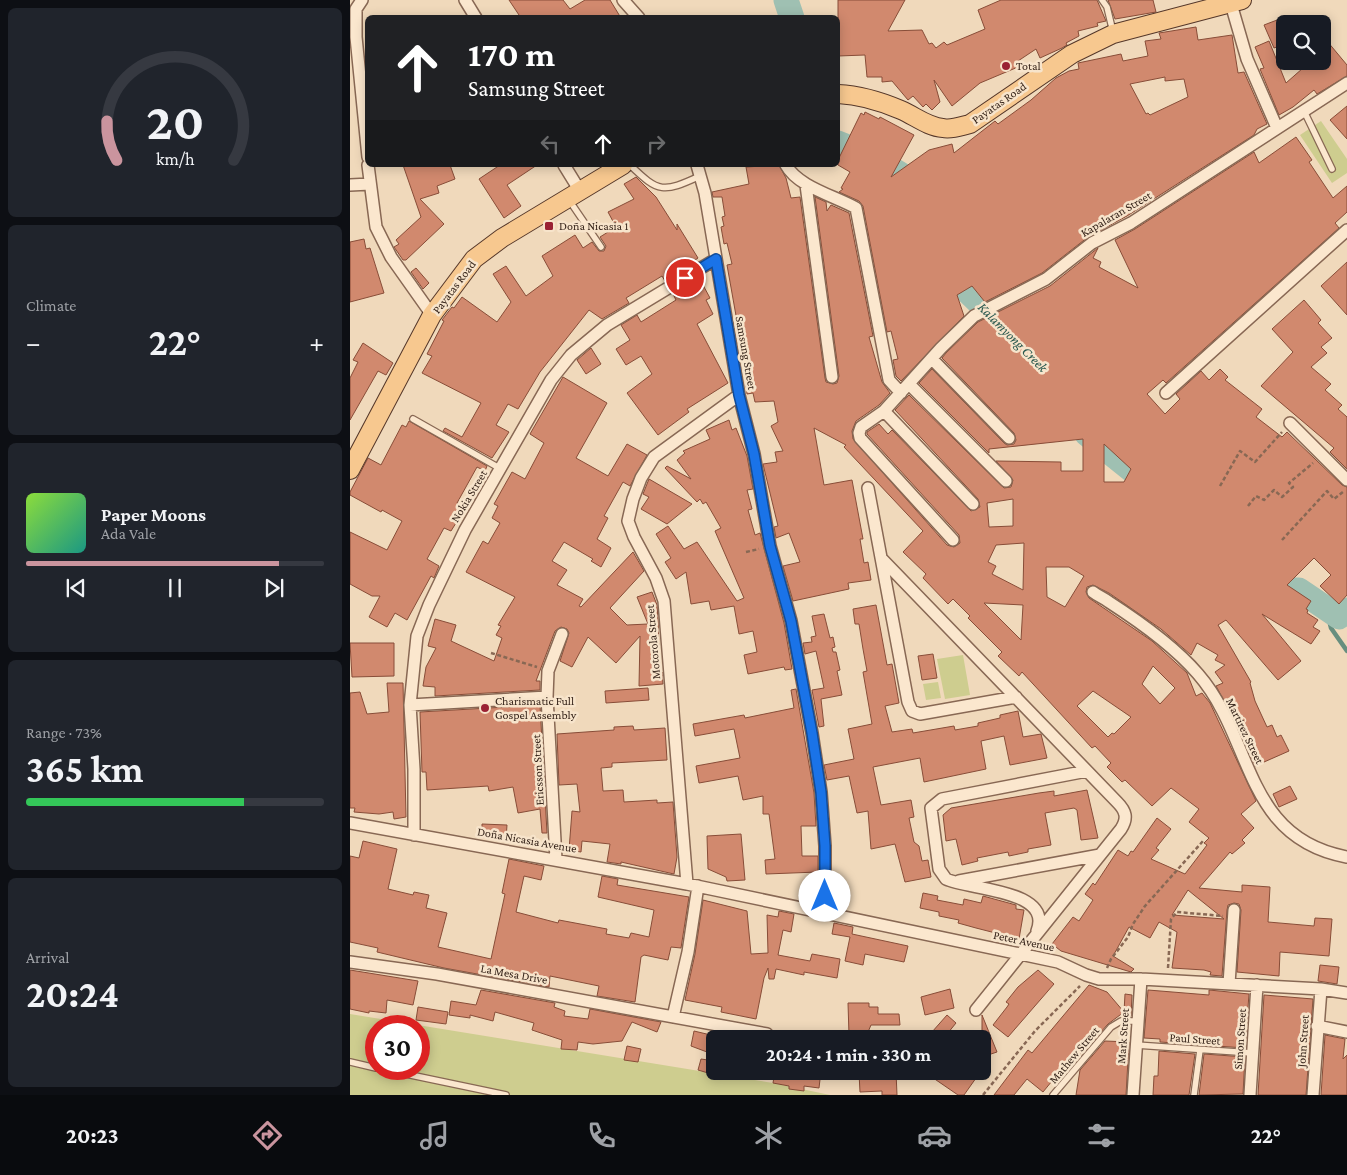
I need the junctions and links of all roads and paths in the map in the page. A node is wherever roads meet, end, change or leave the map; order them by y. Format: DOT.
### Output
graph roads {
  1 [pos="362,0"];
  2 [pos="465,0"];
  3 [pos="623,0"];
  4 [pos="1102,0"];
  5 [pos="1236,2"];
  6 [pos="474,15"];
  7 [pos="636,15"];
  8 [pos="1113,34"];
  9 [pos="1347,83"];
  10 [pos="840,94"];
  11 [pos="1304,111"];
  12 [pos="365,127"];
  13 [pos="1278,128"];
  14 [pos="368,167"];
  15 [pos="565,167"];
  16 [pos="619,167"];
  17 [pos="632,167"];
  18 [pos="787,167"];
  19 [pos="1332,169"];
  20 [pos="699,171"];
  21 [pos="370,184"];
  22 [pos="350,185"];
  23 [pos="806,185"];
  24 [pos="574,195"];
  25 [pos="1347,230"];
  26 [pos="601,247"];
  27 [pos="716,259"];
  28 [pos="432,315"];
  29 [pos="932,359"];
  30 [pos="832,377"];
  31 [pos="905,388"];
  32 [pos="1166,393"];
  33 [pos="739,395"];
  34 [pos="884,411"];
  35 [pos="412,419"];
  36 [pos="1290,423"];
  37 [pos="1009,438"];
  38 [pos="1323,455"];
  39 [pos="502,469"];
  40 [pos="350,470"];
  41 [pos="1347,480"];
  42 [pos="1006,481"];
  43 [pos="1220,486"];
  44 [pos="868,488"];
  45 [pos="1347,488"];
  46 [pos="973,504"];
  47 [pos="1248,506"];
  48 [pos="953,540"];
  49 [pos="1282,540"];
  50 [pos="882,559"];
  51 [pos="1093,592"];
  52 [pos="562,634"];
  53 [pos="491,653"];
  54 [pos="548,670"];
  55 [pos="547,697"];
  56 [pos="1016,697"];
  57 [pos="410,705"];
  58 [pos="1087,771"];
  59 [pos="350,823"];
  60 [pos="414,835"];
  61 [pos="1203,841"];
  62 [pos="1100,855"];
  63 [pos="1347,857"];
  64 [pos="556,859"];
  65 [pos="955,882"];
  66 [pos="693,885"];
  67 [pos="825,913"];
  68 [pos="1234,914"];
  69 [pos="1036,935"];
  70 [pos="1020,954"];
  71 [pos="350,962"];
  72 [pos="1090,977"];
  73 [pos="1103,979"];
  74 [pos="1141,979"];
  75 [pos="1167,980"];
  76 [pos="1229,984"];
  77 [pos="1257,985"];
  78 [pos="1321,988"];
  79 [pos="1347,993"];
  80 [pos="976,1010"];
  81 [pos="673,1017"];
  82 [pos="1138,1021"];
  83 [pos="1317,1026"];
  84 [pos="745,1030"];
  85 [pos="1347,1032"];
  86 [pos="1136,1045"];
  87 [pos="1200,1050"];
  88 [pos="1252,1053"];
  89 [pos="350,1062"];
  90 [pos="365,1065"];
  91 [pos="430,1079"];
  92 [pos="506,1095"];
  93 [pos="983,1095"];
  94 [pos="1053,1095"];
  95 [pos="1133,1095"];
  96 [pos="1194,1095"];
  97 [pos="1250,1095"];
  98 [pos="1312,1095"];
  1 -- 12 [label="street"];
  2 -- 6 [label="street"];
  3 -- 7 [label="street"];
  4 -- 8 [label="lane"];
  5 -- 8 [label="main road, Payatas Road"];
  5 -- 13 [label="street"];
  8 -- 10 [label="main road, Payatas Road"];
  9 -- 11 [label="street, Kapalaran Street"];
  11 -- 13 [label="street, Kapalaran Street"];
  11 -- 19 [label="lane"];
  13 -- 29 [label="street, Kapalaran Street"];
  14 -- 21 [label="street"];
  15 -- 24 [label="street"];
  16 -- 24 [label="main road, Payatas Road"];
  17 -- 20 [label="lane"];
  18 -- 23 [label="street"];
  20 -- 27 [label="street, Samsung Street"];
  21 -- 22 [label="street"];
  21 -- 28 [label="street"];
  23 -- 30 [label="street"];
  23 -- 31 [label="street"];
  24 -- 26 [label="lane"];
  24 -- 28 [label="main road, Payatas Road"];
  25 -- 32 [label="street"];
  27 -- 33 [label="street, Samsung Street"];
  27 -- 39 [label="street, Nokia Street"];
  28 -- 40 [label="main road, Payatas Road"];
  29 -- 31 [label="street, Kapalaran Street"];
  29 -- 37 [label="street"];
  31 -- 34 [label="street, Kapalaran Street"];
  31 -- 42 [label="street"];
  33 -- 66 [label="street, Motorola Street"];
  33 -- 67 [label="street, Samsung Street"];
  34 -- 46 [label="street"];
  34 -- 48 [label="street, Kapalaran Street"];
  35 -- 39 [label="lane"];
  36 -- 38 [label="street"];
  36 -- 43 [label="path"];
  38 -- 41 [label="street"];
  38 -- 47 [label="path"];
  39 -- 57 [label="street, Nokia Street"];
  44 -- 50 [label="street"];
  45 -- 49 [label="path"];
  50 -- 56 [label="street"];
  50 -- 56 [label="street"];
  51 -- 63 [label="street, Martirez Street"];
  52 -- 54 [label="street, Ericsson Street"];
  53 -- 54 [label="path"];
  54 -- 55 [label="street, Ericsson Street"];
  55 -- 57 [label="street"];
  55 -- 64 [label="street, Ericsson Street"];
  56 -- 58 [label="street"];
  57 -- 60 [label="street, Nokia Street"];
  58 -- 62 [label="street"];
  58 -- 65 [label="street"];
  59 -- 60 [label="street, Doña Nicasia Avenue"];
  60 -- 64 [label="street, Doña Nicasia Avenue"];
  61 -- 73 [label="path"];
  62 -- 65 [label="street"];
  62 -- 69 [label="street"];
  64 -- 66 [label="street, Doña Nicasia Avenue"];
  65 -- 69 [label="street"];
  66 -- 67 [label="street, Peter Avenue"];
  66 -- 81 [label="street"];
  67 -- 70 [label="street, Peter Avenue"];
  68 -- 75 [label="path"];
  68 -- 76 [label="street"];
  69 -- 70 [label="street"];
  70 -- 72 [label="street, Peter Avenue"];
  70 -- 80 [label="street"];
  71 -- 81 [label="street, La Mesa Drive"];
  72 -- 73 [label="street, Peter Avenue"];
  72 -- 93 [label="path"];
  73 -- 74 [label="street, Peter Avenue"];
  74 -- 75 [label="street, Peter Avenue"];
  74 -- 82 [label="street, Mark Street"];
  75 -- 76 [label="street, Peter Avenue"];
  76 -- 77 [label="street, Peter Avenue"];
  77 -- 78 [label="street, Peter Avenue"];
  77 -- 88 [label="street, Simon Street"];
  78 -- 79 [label="street, Peter Avenue"];
  78 -- 83 [label="street, John Street"];
  81 -- 84 [label="street, La Mesa Drive"];
  82 -- 86 [label="street, Mark Street"];
  82 -- 94 [label="lane, Mathew Street"];
  83 -- 85 [label="street"];
  83 -- 98 [label="street, John Street"];
  86 -- 87 [label="lane, Paul Street"];
  86 -- 95 [label="street, Mark Street"];
  87 -- 88 [label="lane, Paul Street"];
  87 -- 96 [label="lane"];
  88 -- 97 [label="street, Simon Street"];
  89 -- 90 [label="lane"];
  91 -- 92 [label="lane"];
}
